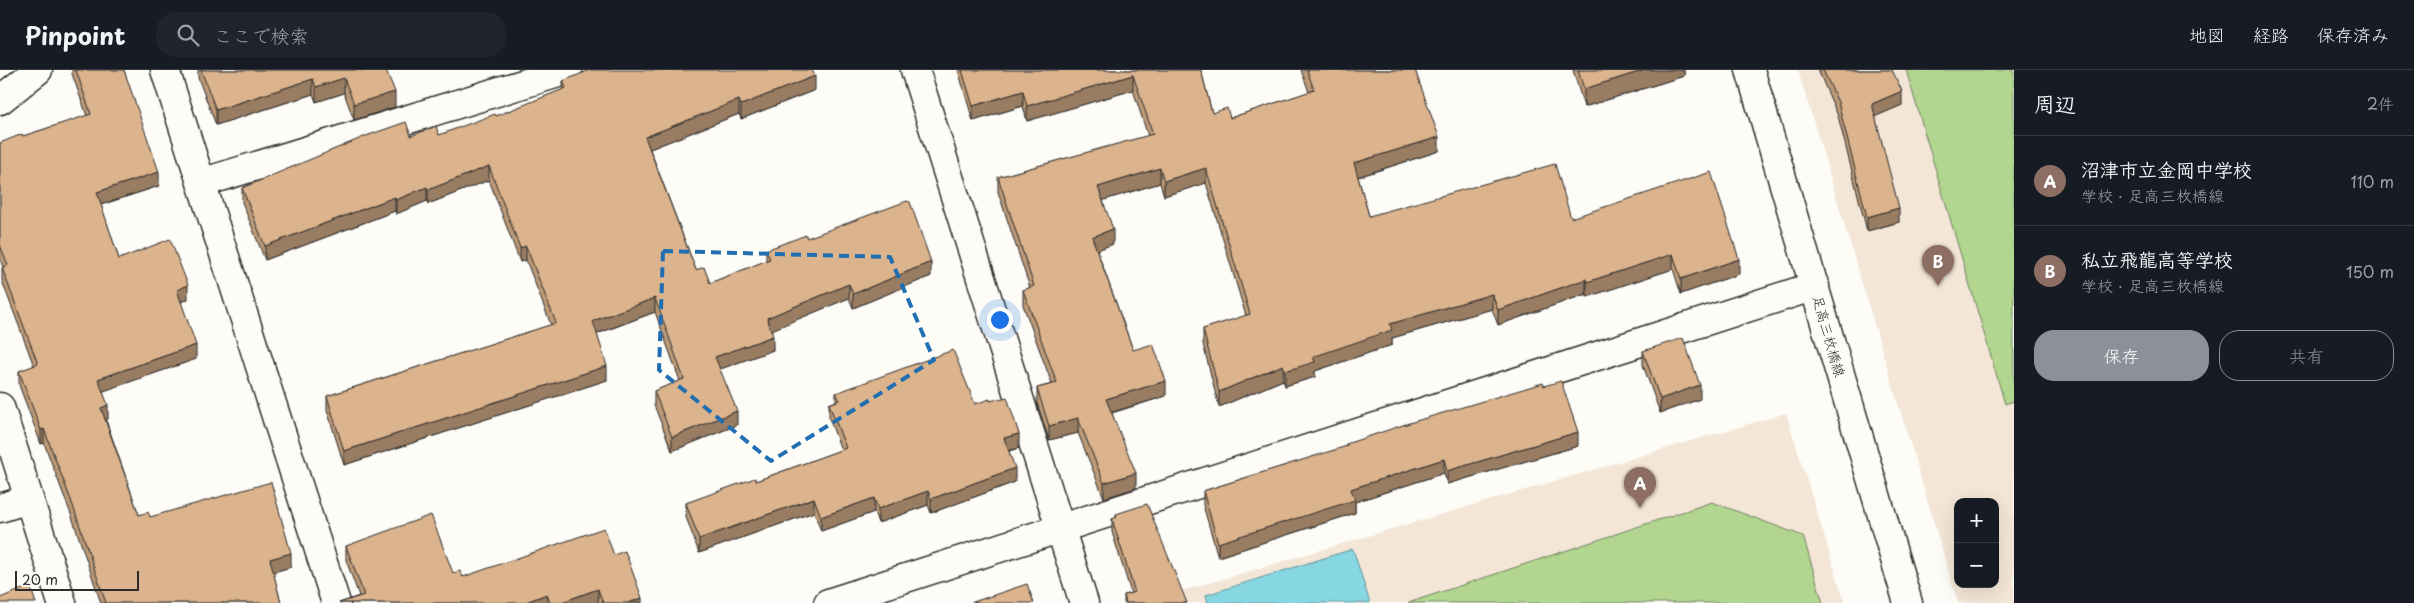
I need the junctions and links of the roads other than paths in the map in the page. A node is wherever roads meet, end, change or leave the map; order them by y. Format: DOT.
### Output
graph roads {
  1 [pos="38,70"];
  2 [pos="164,70"];
  3 [pos="568,70"];
  4 [pos="915,70"];
  5 [pos="1750,70"];
  6 [pos="0,100"];
  7 [pos="201,183"];
  8 [pos="1815,286"];
  9 [pos="1,416"];
  10 [pos="29,499"];
  11 [pos="0,508"];
  12 [pos="1059,528"];
  13 [pos="62,603"];
  14 [pos="336,603"];
  15 [pos="828,603"];
  16 [pos="1084,603"];
  17 [pos="1908,603"];
  1 -- 6 [label="street"];
  2 -- 7 [label="street"];
  3 -- 7 [label="street"];
  4 -- 12 [label="street"];
  5 -- 8 [label="street, 足高三枚橋線"];
  7 -- 14 [label="street"];
  8 -- 12 [label="street"];
  8 -- 17 [label="street, 足高三枚橋線"];
  9 -- 10 [label="street"];
  10 -- 11 [label="street"];
  10 -- 13 [label="street"];
  12 -- 15 [label="street"];
  12 -- 16 [label="street"];
}
